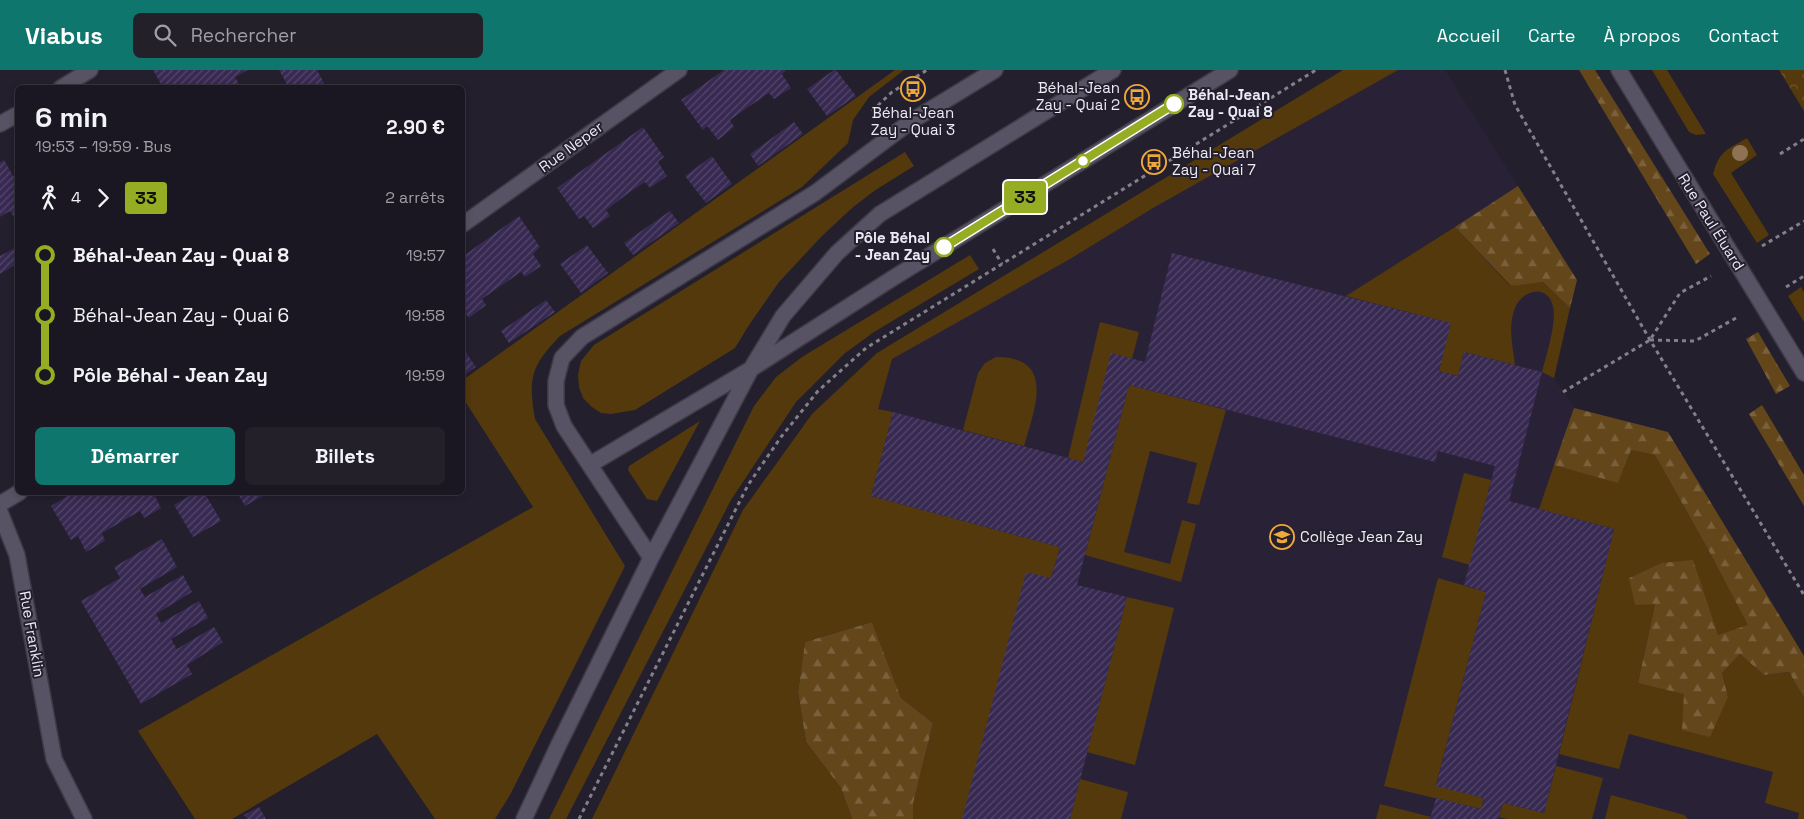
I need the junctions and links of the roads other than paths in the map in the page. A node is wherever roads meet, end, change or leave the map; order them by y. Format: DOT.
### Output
graph roads {
  1 [pos="90,70"];
  2 [pos="679,70"];
  3 [pos="994,70"];
  4 [pos="1113,70"];
  5 [pos="1230,70"];
  6 [pos="1619,70"];
  7 [pos="66,85"];
  8 [pos="15,116"];
  9 [pos="0,124"];
  10 [pos="465,223"];
  11 [pos="751,368"];
  12 [pos="1804,373"];
  13 [pos="591,464"];
  14 [pos="15,495"];
  15 [pos="0,504"];
  16 [pos="0,512"];
  17 [pos="652,558"];
  18 [pos="84,819"];
  19 [pos="524,819"];
  1 -- 7 [label="street"];
  2 -- 10 [label="street, Rue Neper"];
  3 -- 13 [label="street"];
  4 -- 11 [label="street"];
  5 -- 11 [label="street"];
  6 -- 12 [label="street, Rue Paul Éluard"];
  8 -- 9 [label="street"];
  11 -- 13 [label="street"];
  11 -- 17 [label="street"];
  13 -- 17 [label="street"];
  14 -- 15 [label="street"];
  16 -- 18 [label="street, Rue Franklin"];
  17 -- 19 [label="street"];
}
